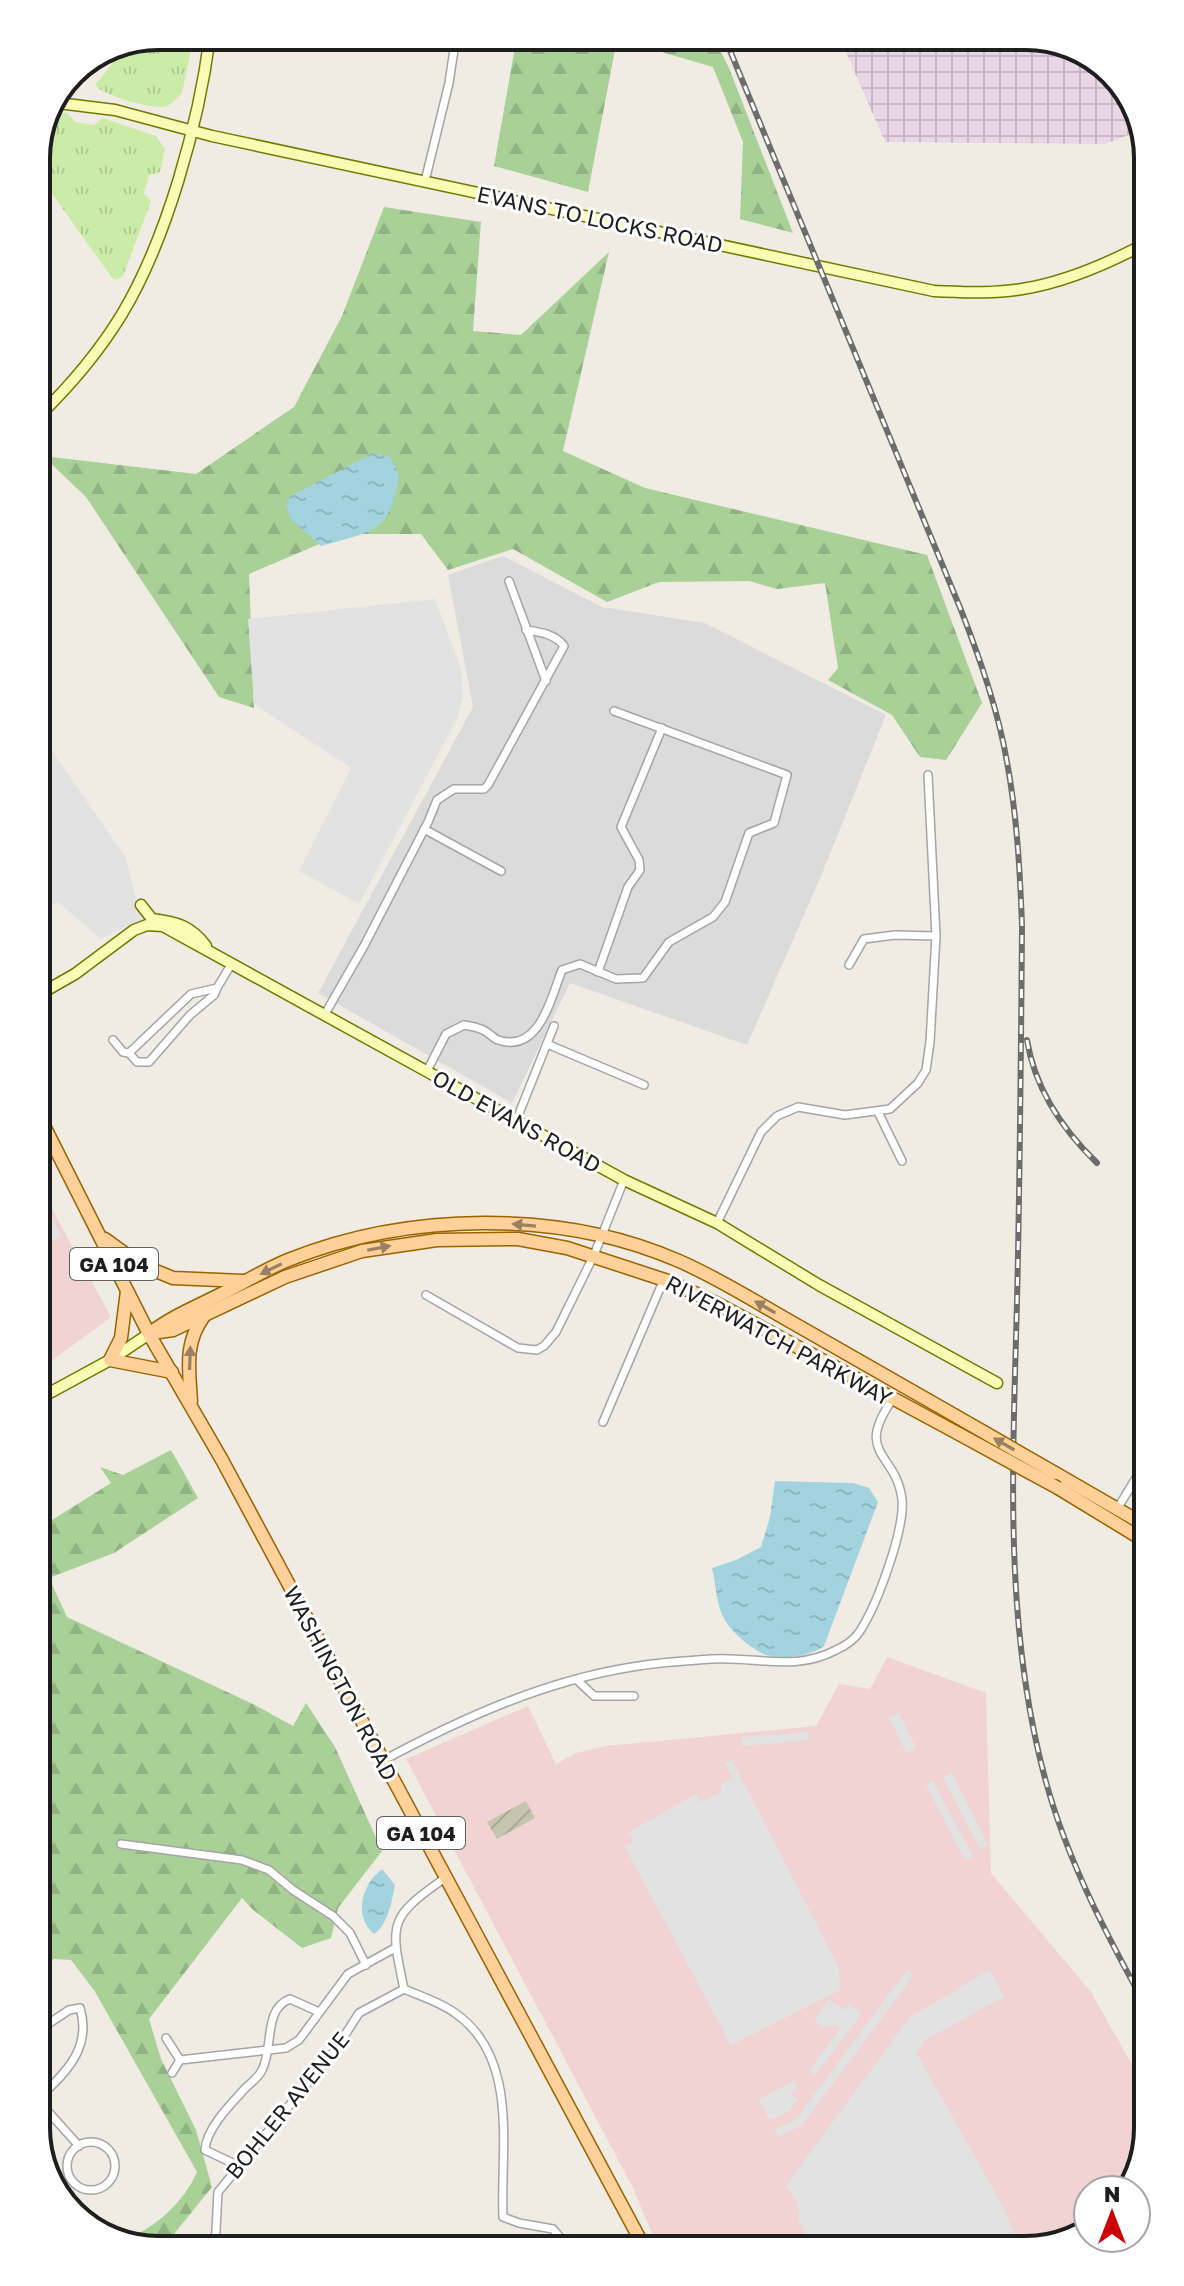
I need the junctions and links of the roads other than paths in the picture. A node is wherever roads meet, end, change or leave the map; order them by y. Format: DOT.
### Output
graph roads {
  1 [pos="207,50"];
  2 [pos="454,50"];
  3 [pos="65,104"];
  4 [pos="192,129"];
  5 [pos="425,181"];
  6 [pos="1134,249"];
  7 [pos="50,405"];
  8 [pos="509,581"];
  9 [pos="526,630"];
  10 [pos="546,681"];
  11 [pos="614,711"];
  12 [pos="662,728"];
  13 [pos="928,775"];
  14 [pos="424,829"];
  15 [pos="501,871"];
  16 [pos="141,905"];
  17 [pos="936,936"];
  18 [pos="210,951"];
  19 [pos="232,963"];
  20 [pos="849,965"];
  21 [pos="598,972"];
  22 [pos="50,988"];
  23 [pos="217,988"];
  24 [pos="325,1014"];
  25 [pos="554,1026"];
  26 [pos="113,1040"];
  27 [pos="547,1044"];
  28 [pos="129,1053"];
  29 [pos="427,1071"];
  30 [pos="644,1085"];
  31 [pos="878,1112"];
  32 [pos="516,1121"];
  33 [pos="50,1138"];
  34 [pos="902,1161"];
  35 [pos="624,1180"];
  36 [pos="717,1223"];
  37 [pos="98,1233"];
  38 [pos="601,1236"];
  39 [pos="594,1255"];
  40 [pos="664,1279"];
  41 [pos="246,1281"];
  42 [pos="127,1291"];
  43 [pos="426,1295"];
  44 [pos="205,1315"];
  45 [pos="149,1334"];
  46 [pos="110,1360"];
  47 [pos="172,1372"];
  48 [pos="997,1383"];
  49 [pos="50,1393"];
  50 [pos="892,1400"];
  51 [pos="191,1404"];
  52 [pos="603,1422"];
  53 [pos="1134,1481"];
  54 [pos="1114,1514"];
  55 [pos="1134,1521"];
  56 [pos="1134,1531"];
  57 [pos="577,1680"];
  58 [pos="634,1696"];
  59 [pos="382,1761"];
  60 [pos="121,1844"];
  61 [pos="445,1878"];
  62 [pos="395,1948"];
  63 [pos="366,1965"];
  64 [pos="404,1989"];
  65 [pos="319,2012"];
  66 [pos="50,2023"];
  67 [pos="166,2038"];
  68 [pos="268,2050"];
  69 [pos="180,2060"];
  70 [pos="172,2073"];
  71 [pos="50,2088"];
  72 [pos="50,2114"];
  73 [pos="79,2146"];
  74 [pos="239,2166"];
  75 [pos="216,2236"];
  76 [pos="559,2236"];
  77 [pos="638,2236"];
  1 -- 4 [label="street"];
  2 -- 5 [label="street"];
  3 -- 4 [label="street, EVANS TO LOCKS ROAD"];
  4 -- 5 [label="street, EVANS TO LOCKS ROAD"];
  4 -- 7 [label="street"];
  5 -- 6 [label="street, EVANS TO LOCKS ROAD"];
  8 -- 9 [label="street"];
  9 -- 10 [label="street"];
  9 -- 10 [label="street"];
  10 -- 14 [label="street"];
  11 -- 12 [label="street"];
  12 -- 21 [label="street"];
  12 -- 21 [label="street"];
  13 -- 17 [label="street"];
  14 -- 15 [label="street"];
  14 -- 24 [label="street"];
  16 -- 18 [label="street"];
  17 -- 20 [label="street"];
  17 -- 31 [label="street"];
  18 -- 19 [label="street, OLD EVANS ROAD"];
  18 -- 22 [label="street, OLD EVANS ROAD"];
  19 -- 23 [label="street"];
  19 -- 24 [label="street, OLD EVANS ROAD"];
  21 -- 29 [label="street"];
  23 -- 28 [label="street"];
  23 -- 28 [label="street"];
  24 -- 29 [label="street, OLD EVANS ROAD"];
  25 -- 27 [label="street"];
  26 -- 28 [label="street"];
  27 -- 30 [label="street"];
  27 -- 32 [label="street"];
  29 -- 32 [label="street, OLD EVANS ROAD"];
  31 -- 34 [label="street"];
  31 -- 36 [label="street"];
  32 -- 35 [label="street, OLD EVANS ROAD"];
  33 -- 37 [label="main road, WASHINGTON ROAD / GA 104"];
  35 -- 36 [label="street, OLD EVANS ROAD"];
  35 -- 38 [label="street"];
  36 -- 48 [label="street, OLD EVANS ROAD"];
  37 -- 41 [label="main road"];
  37 -- 42 [label="main road, WASHINGTON ROAD / GA 104"];
  38 -- 39 [label="street"];
  38 -- 41 [label="main road, RIVERWATCH PARKWAY, one-way"];
  54 -- 38 [label="main road, RIVERWATCH PARKWAY, one-way, bridge"];
  39 -- 40 [label="main road, RIVERWATCH PARKWAY"];
  39 -- 43 [label="street"];
  44 -- 39 [label="main road, RIVERWATCH PARKWAY, one-way"];
  40 -- 50 [label="main road, RIVERWATCH PARKWAY"];
  40 -- 52 [label="street"];
  41 -- 45 [label="main road, RIVERWATCH PARKWAY"];
  42 -- 45 [label="main road, WASHINGTON ROAD / GA 104"];
  42 -- 46 [label="main road"];
  44 -- 45 [label="main road, RIVERWATCH PARKWAY"];
  51 -- 44 [label="main road, one-way"];
  45 -- 46 [label="street"];
  45 -- 47 [label="main road, WASHINGTON ROAD / GA 104"];
  46 -- 47 [label="main road"];
  46 -- 49 [label="street"];
  47 -- 51 [label="main road, WASHINGTON ROAD / GA 104"];
  50 -- 54 [label="main road, RIVERWATCH PARKWAY, bridge"];
  50 -- 57 [label="street"];
  51 -- 59 [label="main road, WASHINGTON ROAD / GA 104"];
  53 -- 54 [label="street"];
  54 -- 55 [label="main road, RIVERWATCH PARKWAY"];
  54 -- 56 [label="main road, RIVERWATCH PARKWAY"];
  57 -- 58 [label="street"];
  57 -- 59 [label="street"];
  59 -- 61 [label="main road, WASHINGTON ROAD / GA 104"];
  60 -- 63 [label="street"];
  61 -- 62 [label="street"];
  61 -- 77 [label="main road, WASHINGTON ROAD / GA 104"];
  62 -- 63 [label="street"];
  62 -- 64 [label="street"];
  63 -- 65 [label="street"];
  64 -- 74 [label="street, BOHLER AVENUE"];
  64 -- 76 [label="street"];
  65 -- 68 [label="street"];
  65 -- 68 [label="street"];
  66 -- 71 [label="street"];
  67 -- 69 [label="street"];
  68 -- 69 [label="street"];
  68 -- 74 [label="street"];
  69 -- 70 [label="street"];
  72 -- 73 [label="street"];
  73 -- 73 [label="street"];
  74 -- 75 [label="street, BOHLER AVENUE"];
}
